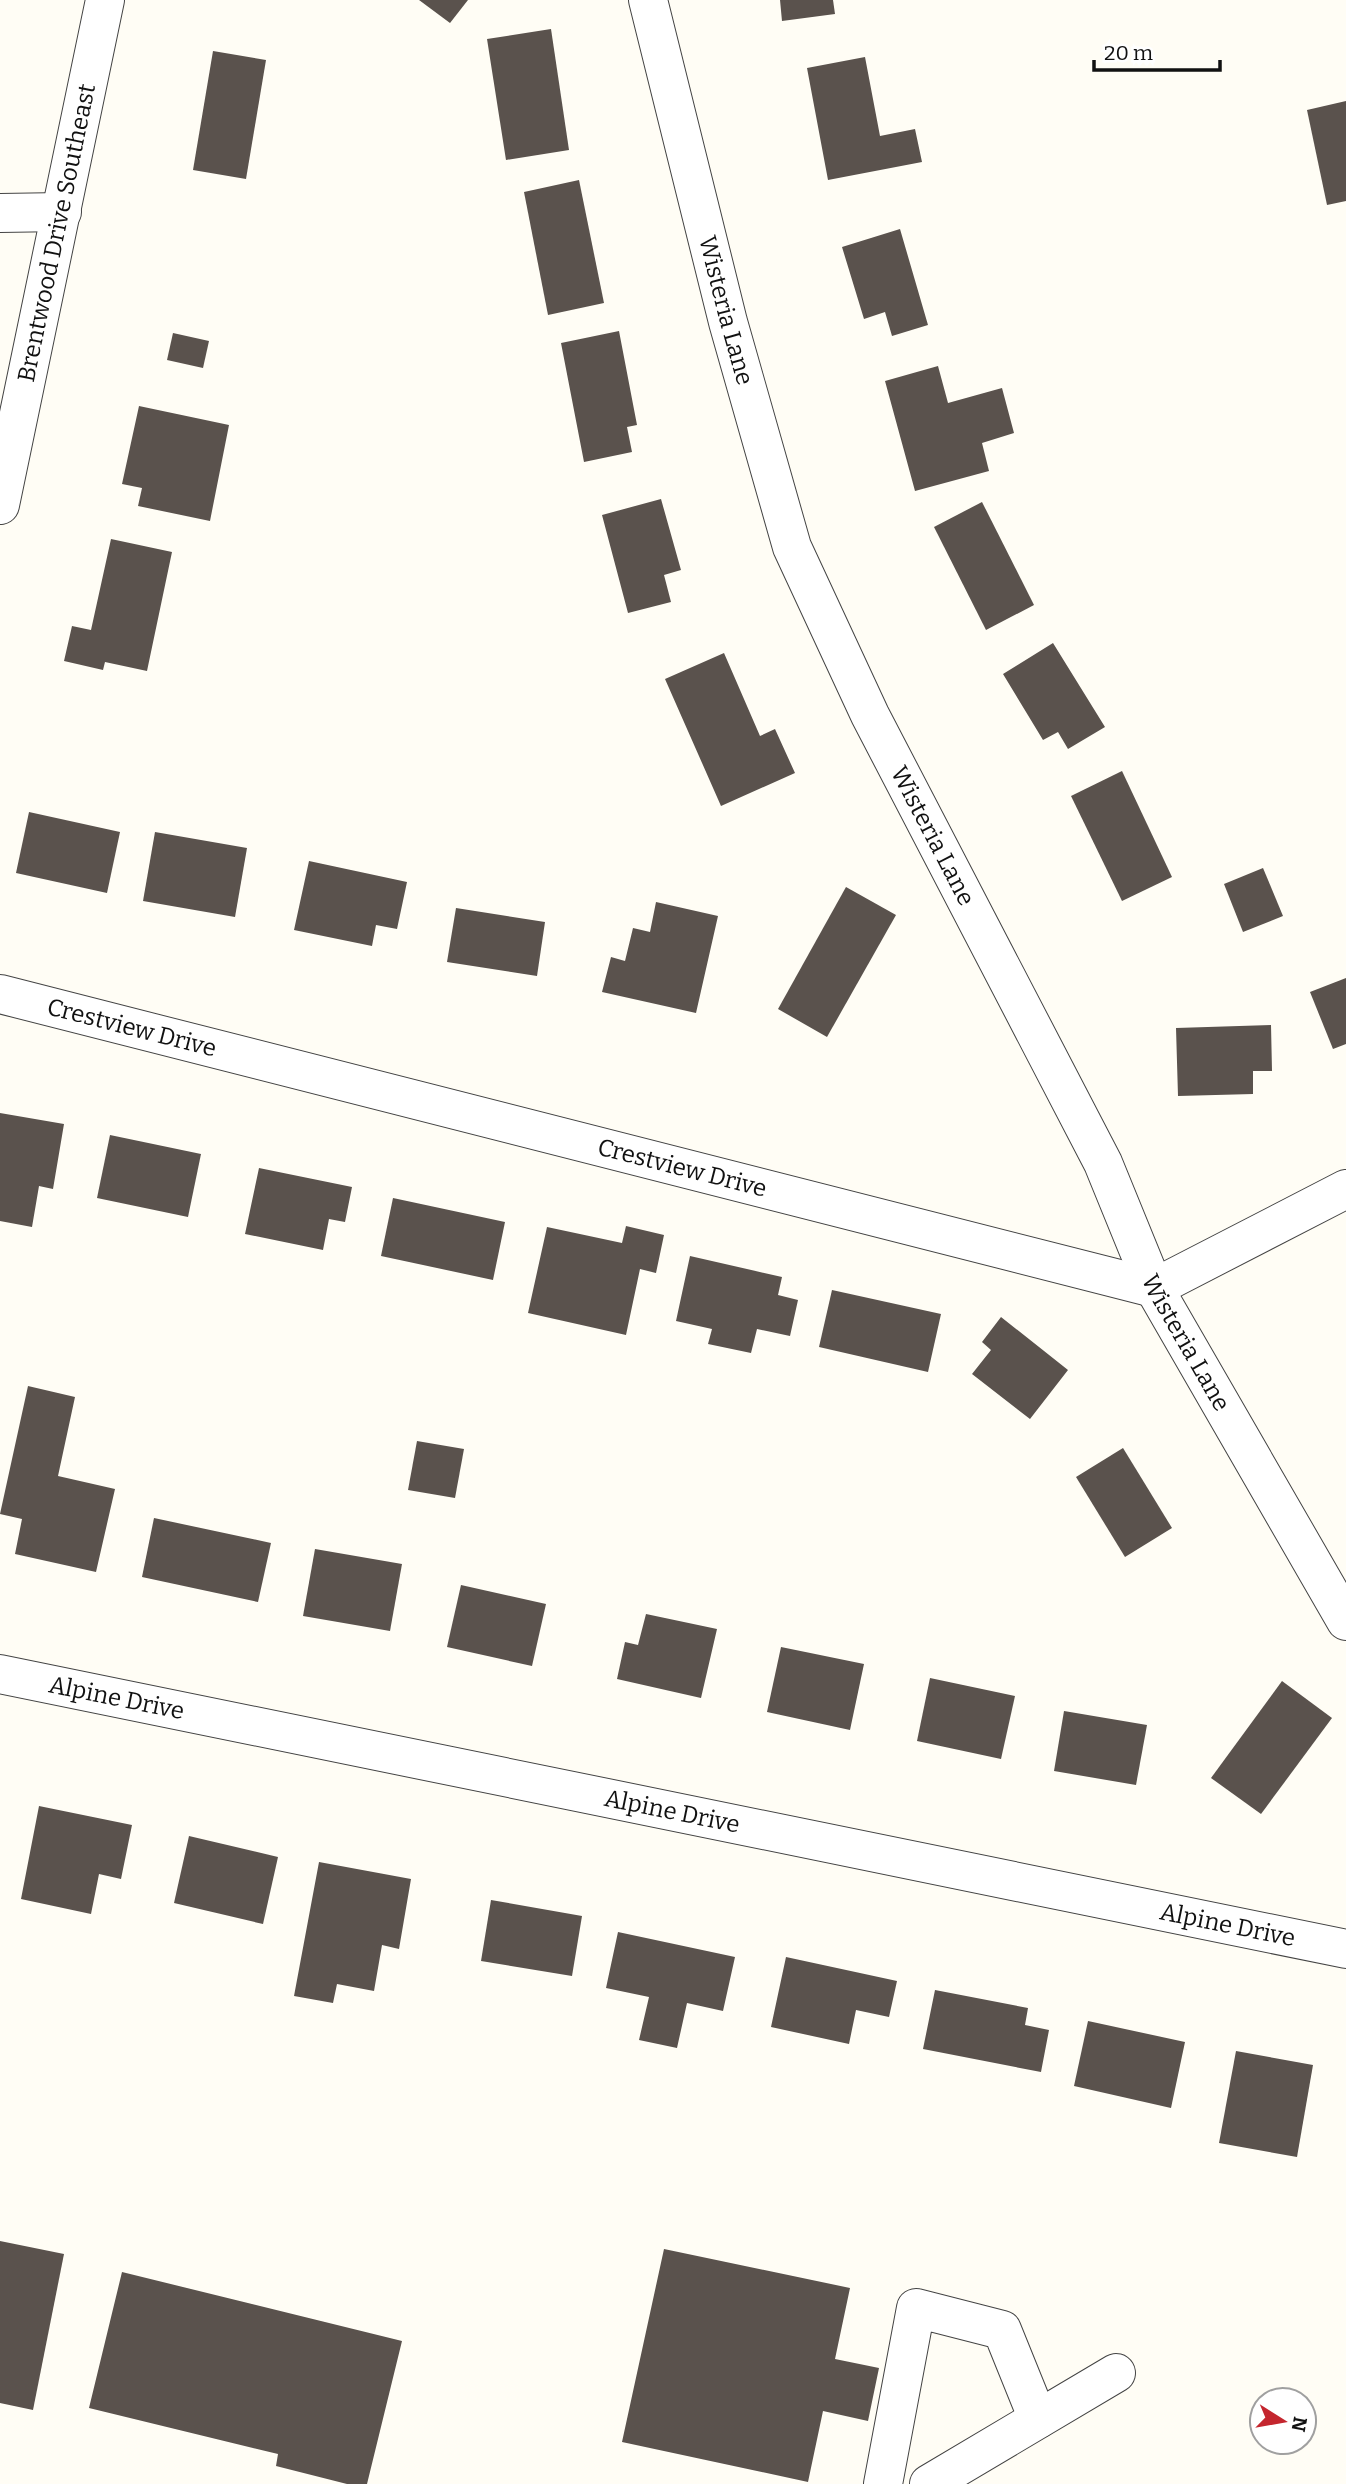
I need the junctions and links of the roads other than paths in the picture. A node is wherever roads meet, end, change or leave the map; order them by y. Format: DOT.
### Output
graph roads {
  1 [pos="105,0"];
  2 [pos="648,0"];
  3 [pos="62,212"];
  4 [pos="0,213"];
  5 [pos="0,505"];
  6 [pos="0,994"];
  7 [pos="1346,1189"];
  8 [pos="1154,1288"];
  9 [pos="1346,1621"];
  10 [pos="0,1674"];
  11 [pos="1346,1949"];
  12 [pos="1116,2373"];
  13 [pos="1038,2419"];
  14 [pos="883,2484"];
  15 [pos="929,2484"];
  1 -- 3 [label="street, Brentwood Drive Southeast"];
  2 -- 8 [label="street, Wisteria Lane"];
  3 -- 4 [label="street"];
  3 -- 5 [label="street, Brentwood Drive Southeast"];
  6 -- 8 [label="street, Crestview Drive"];
  7 -- 8 [label="street"];
  8 -- 9 [label="street, Wisteria Lane"];
  10 -- 11 [label="street, Alpine Drive"];
  12 -- 13 [label="street"];
  13 -- 14 [label="street"];
  13 -- 15 [label="street"];
}
